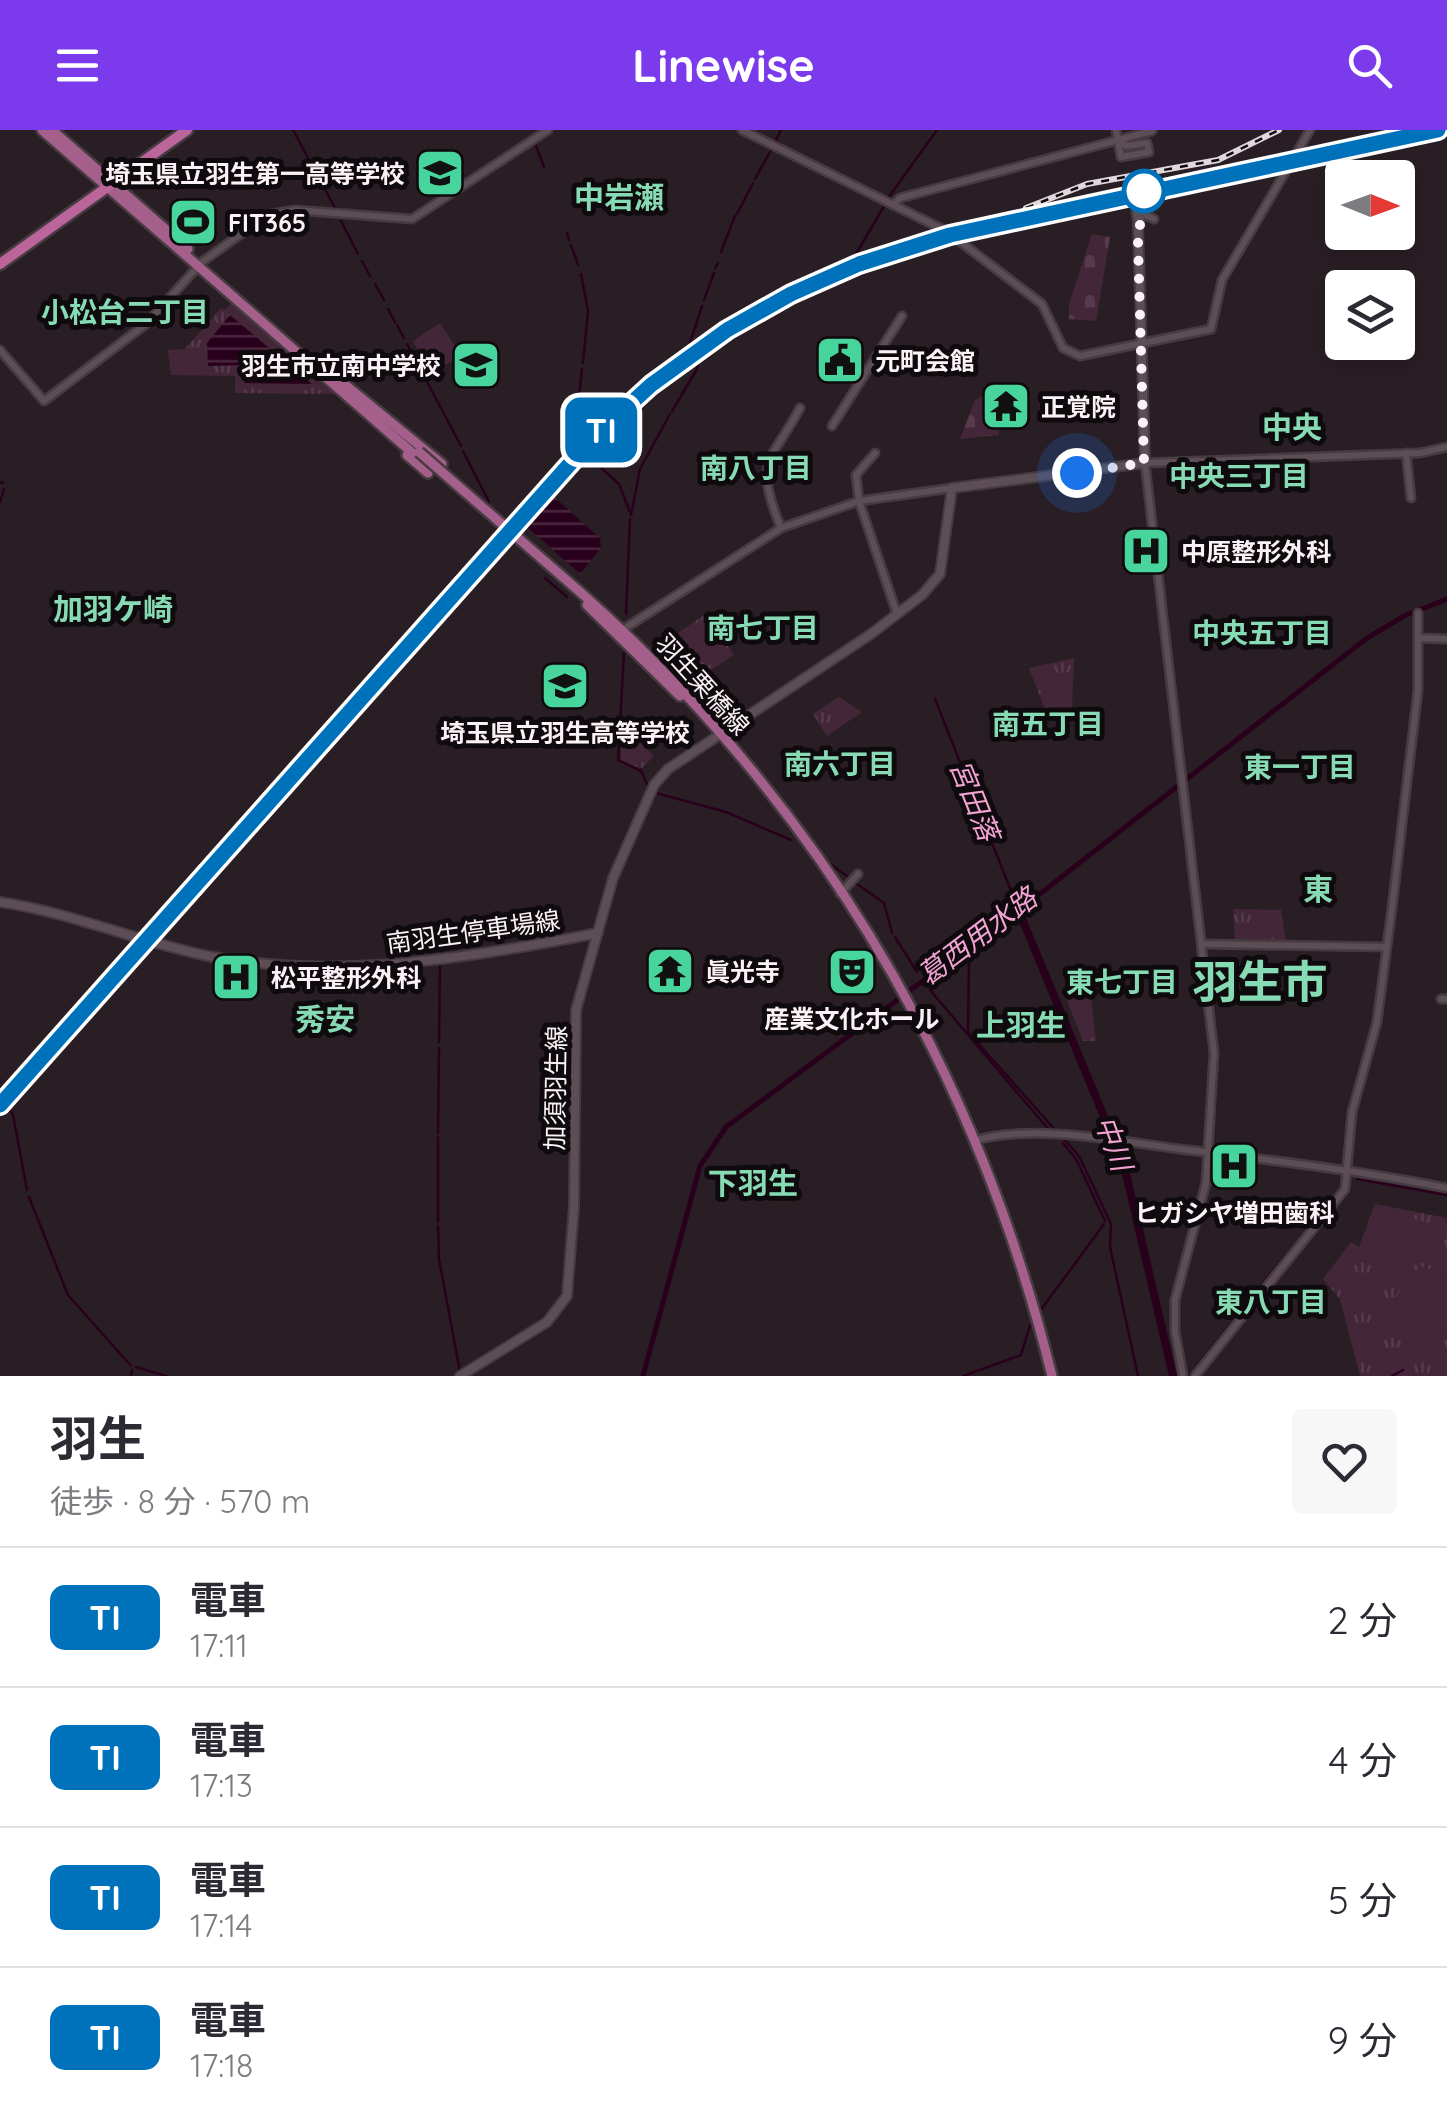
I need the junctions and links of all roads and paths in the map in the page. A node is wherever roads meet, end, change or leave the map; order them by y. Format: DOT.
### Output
graph roads {
  1 [pos="42,130"];
  2 [pos="52,130"];
  3 [pos="176,130"];
  4 [pos="187,130"];
  5 [pos="548,130"];
  6 [pos="742,130"];
  7 [pos="1310,130"];
  8 [pos="1152,132"];
  9 [pos="1117,134"];
  10 [pos="108,183"];
  11 [pos="893,205"];
  12 [pos="1154,219"];
  13 [pos="1138,224"];
  14 [pos="0,256"];
  15 [pos="0,264"];
  16 [pos="200,264"];
  17 [pos="902,316"];
  18 [pos="1142,342"];
  19 [pos="0,350"];
  20 [pos="331,376"];
  21 [pos="800,408"];
  22 [pos="832,426"];
  23 [pos="1447,448"];
  24 [pos="875,453"];
  25 [pos="1406,453"];
  26 [pos="1144,463"];
  27 [pos="442,464"];
  28 [pos="428,473"];
  29 [pos="952,488"];
  30 [pos="1411,498"];
  31 [pos="859,501"];
  32 [pos="781,528"];
  33 [pos="1418,613"];
  34 [pos="897,616"];
  35 [pos="621,630"];
  36 [pos="1418,638"];
  37 [pos="1447,639"];
  38 [pos="720,734"];
  39 [pos="858,874"];
  40 [pos="842,893"];
  41 [pos="0,902"];
  42 [pos="598,933"];
  43 [pos="1203,944"];
  44 [pos="1386,947"];
  45 [pos="974,1141"];
  46 [pos="1210,1152"];
  47 [pos="1347,1169"];
  48 [pos="1447,1188"];
  49 [pos="460,1376"];
  50 [pos="1050,1376"];
  51 [pos="1184,1376"];
  52 [pos="1195,1376"];
  1 -- 10 [label="main road"];
  2 -- 10 [label="main road"];
  3 -- 10 [label="highway"];
  4 -- 10 [label="highway"];
  5 -- 16 [label="street"];
  6 -- 11 [label="street"];
  7 -- 18 [label="street"];
  8 -- 9 [label="street"];
  9 -- 9 [label="street"];
  9 -- 11 [label="street"];
  10 -- 14 [label="highway"];
  10 -- 15 [label="highway"];
  10 -- 16 [label="main road, 羽生栗橋線"];
  11 -- 18 [label="street"];
  12 -- 13 [label="street"];
  13 -- 18 [label="main road"];
  16 -- 19 [label="street"];
  16 -- 20 [label="main road, 羽生栗橋線"];
  17 -- 22 [label="street"];
  18 -- 26 [label="main road"];
  20 -- 27 [label="main road"];
  20 -- 28 [label="main road"];
  20 -- 35 [label="main road, 羽生栗橋線, bridge"];
  21 -- 32 [label="street"];
  23 -- 25 [label="street"];
  24 -- 31 [label="street"];
  25 -- 26 [label="street"];
  25 -- 30 [label="street"];
  26 -- 29 [label="main road"];
  26 -- 43 [label="street"];
  29 -- 31 [label="street"];
  29 -- 34 [label="main road, 加須羽生線"];
  31 -- 32 [label="street"];
  31 -- 34 [label="street"];
  32 -- 35 [label="street"];
  33 -- 36 [label="street"];
  34 -- 38 [label="main road, 加須羽生線"];
  35 -- 38 [label="main road, 羽生栗橋線"];
  36 -- 37 [label="street"];
  36 -- 44 [label="street"];
  38 -- 40 [label="main road, 羽生栗橋線"];
  38 -- 42 [label="main road, 加須羽生線"];
  39 -- 40 [label="street"];
  40 -- 45 [label="main road, 羽生栗橋線"];
  41 -- 42 [label="main road, 南羽生停車場線"];
  42 -- 49 [label="main road, 加須羽生線"];
  43 -- 44 [label="street"];
  43 -- 46 [label="street"];
  44 -- 47 [label="street"];
  45 -- 46 [label="street"];
  45 -- 50 [label="main road, 羽生栗橋線"];
  46 -- 47 [label="street"];
  46 -- 51 [label="street"];
  47 -- 48 [label="street"];
  47 -- 52 [label="street"];
}
